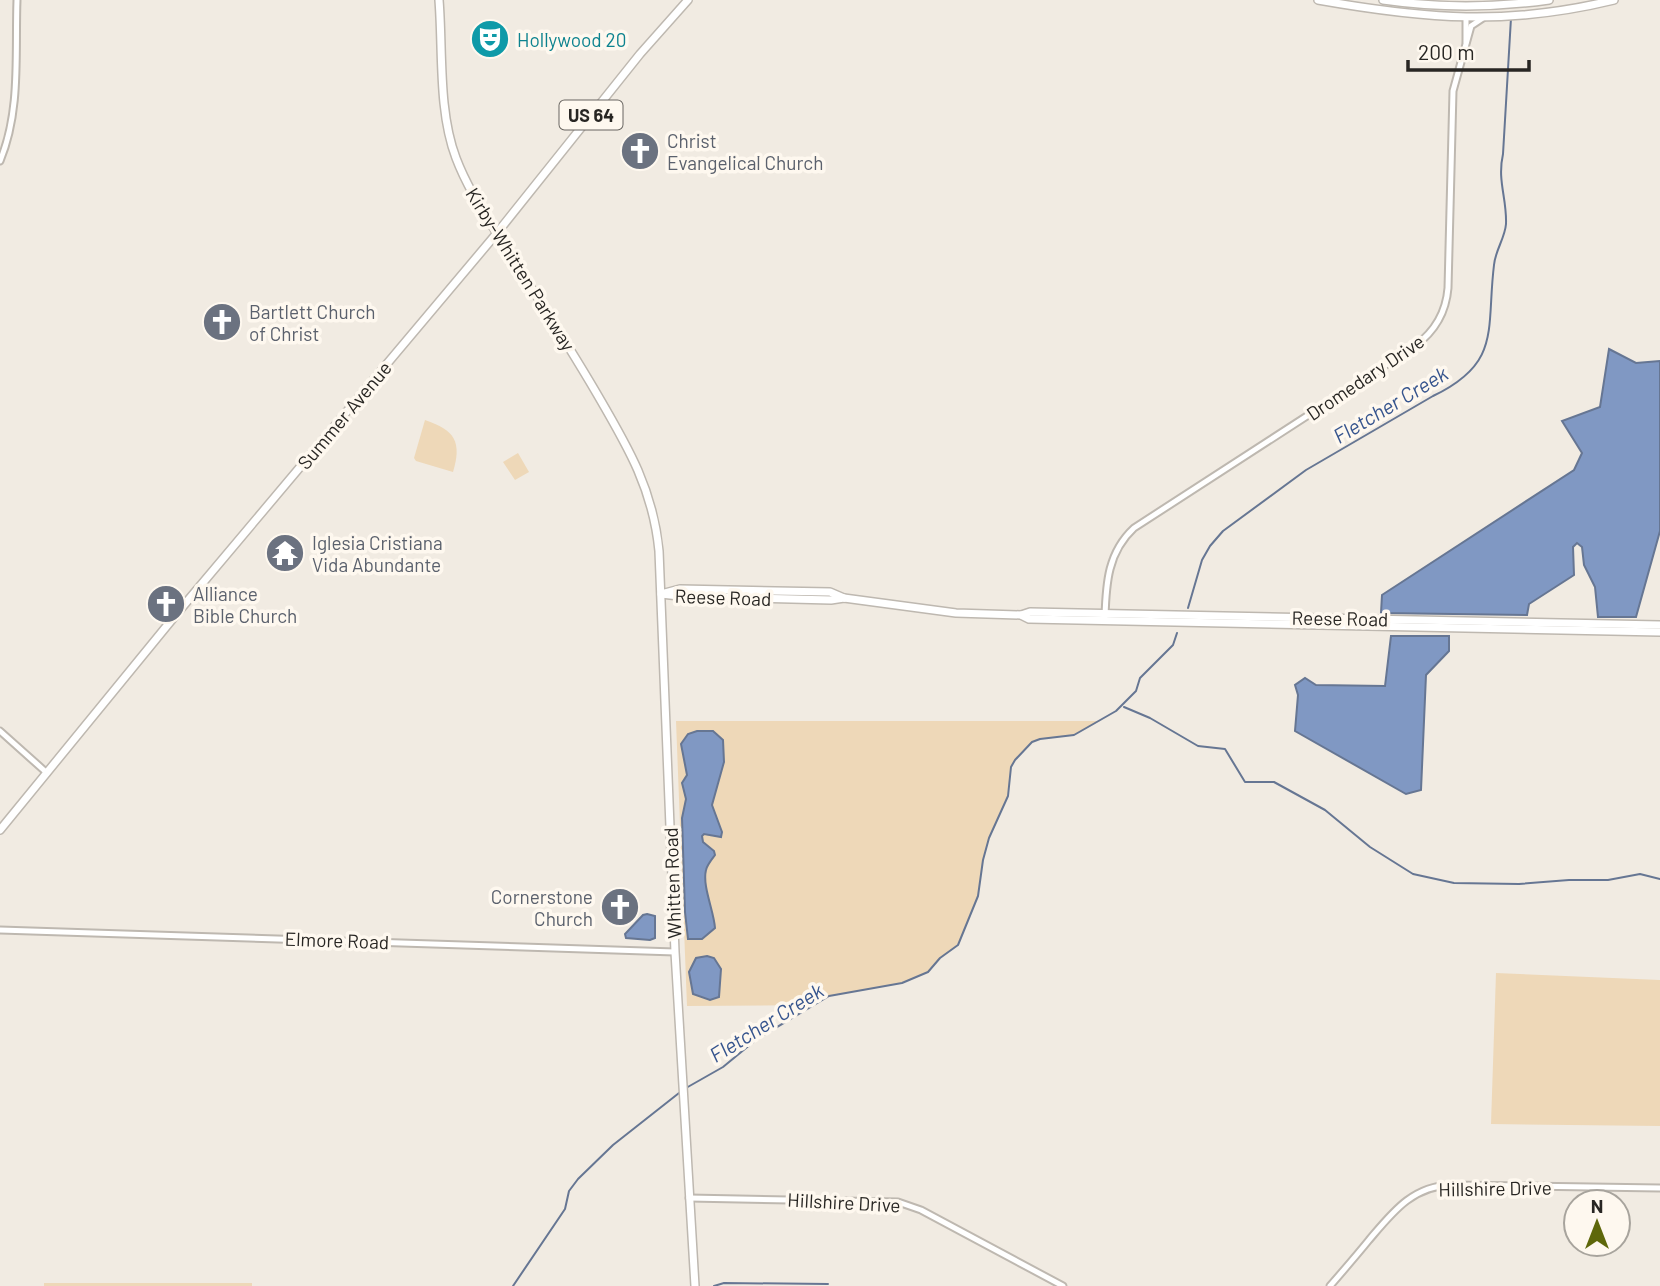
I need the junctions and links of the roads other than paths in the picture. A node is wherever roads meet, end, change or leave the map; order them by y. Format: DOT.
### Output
graph roads {
  1 [pos="17,0"];
  2 [pos="439,0"];
  3 [pos="688,0"];
  4 [pos="1318,0"];
  5 [pos="1383,0"];
  6 [pos="1549,0"];
  7 [pos="1614,0"];
  8 [pos="1497,6"];
  9 [pos="1469,7"];
  10 [pos="1434,17"];
  11 [pos="1466,18"];
  12 [pos="1483,18"];
  13 [pos="1466,42"];
  14 [pos="0,160"];
  15 [pos="497,233"];
  16 [pos="644,482"];
  17 [pos="661,594"];
  18 [pos="1105,616"];
  19 [pos="1660,625"];
  20 [pos="1660,632"];
  21 [pos="0,732"];
  22 [pos="47,773"];
  23 [pos="0,830"];
  24 [pos="0,930"];
  25 [pos="675,952"];
  26 [pos="1660,1188"];
  27 [pos="689,1198"];
  28 [pos="695,1286"];
  29 [pos="1063,1286"];
  30 [pos="1330,1286"];
  1 -- 14 [label="street"];
  2 -- 15 [label="main road, Kirby-Whitten Parkway"];
  3 -- 15 [label="main road, Summer Avenue / US 64"];
  4 -- 10 [label="main road"];
  5 -- 9 [label="main road"];
  6 -- 8 [label="main road"];
  7 -- 12 [label="main road"];
  8 -- 9 [label="main road"];
  8 -- 11 [label="main road"];
  9 -- 10 [label="main road"];
  10 -- 11 [label="main road"];
  11 -- 12 [label="main road"];
  11 -- 13 [label="street, Dromedary Drive"];
  12 -- 13 [label="street, Dromedary Drive"];
  13 -- 18 [label="street, Dromedary Drive"];
  15 -- 16 [label="main road, Kirby-Whitten Parkway"];
  15 -- 22 [label="main road, Summer Avenue / US 64"];
  16 -- 17 [label="main road, Whitten Road"];
  17 -- 18 [label="main road, Reese Road"];
  17 -- 25 [label="main road, Whitten Road"];
  18 -- 19 [label="main road, Reese Road"];
  18 -- 20 [label="main road, Reese Road"];
  21 -- 22 [label="street"];
  22 -- 23 [label="main road, Summer Avenue / US 64"];
  24 -- 25 [label="street, Elmore Road"];
  25 -- 27 [label="main road, Whitten Road"];
  26 -- 30 [label="street, Hillshire Drive"];
  27 -- 28 [label="main road, Whitten Road"];
  27 -- 29 [label="street, Hillshire Drive"];
}
